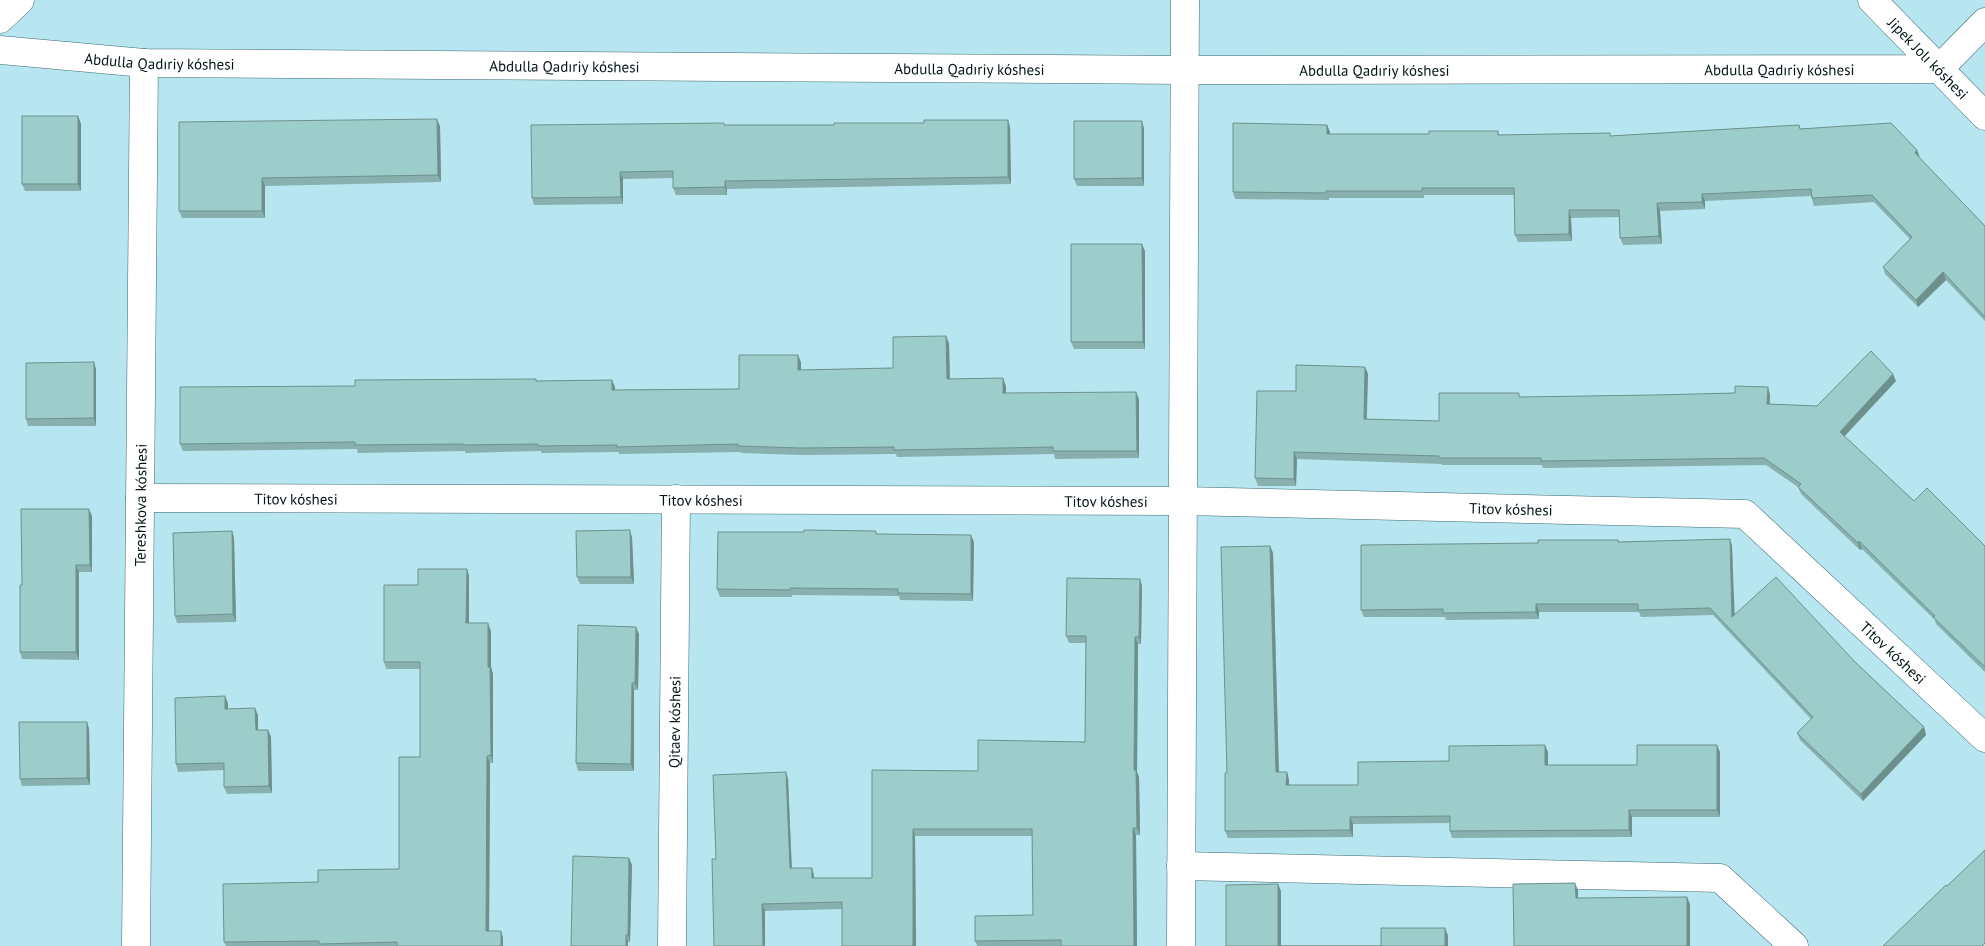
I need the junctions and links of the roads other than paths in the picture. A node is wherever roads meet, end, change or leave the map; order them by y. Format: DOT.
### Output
graph roads {
  1 [pos="20,0"];
  2 [pos="1185,0"];
  3 [pos="1872,0"];
  4 [pos="0,19"];
  5 [pos="1985,22"];
  6 [pos="0,50"];
  7 [pos="144,62"];
  8 [pos="1939,69"];
  9 [pos="1186,70"];
  10 [pos="1985,116"];
  11 [pos="140,498"];
  12 [pos="676,499"];
  13 [pos="1183,501"];
  14 [pos="1985,738"];
  15 [pos="1181,866"];
  16 [pos="136,946"];
  17 [pos="672,946"];
  18 [pos="1181,946"];
  19 [pos="1794,946"];
  1 -- 4 [label="street"];
  2 -- 9 [label="street"];
  3 -- 8 [label="street, Jipek Jolı kóshesi"];
  5 -- 8 [label="street"];
  6 -- 7 [label="street, Abdulla Qadıriy kóshesi"];
  7 -- 9 [label="street, Abdulla Qadıriy kóshesi"];
  7 -- 11 [label="street, Tereshkova kóshesi"];
  8 -- 9 [label="street, Abdulla Qadıriy kóshesi"];
  8 -- 10 [label="street, Jipek Jolı kóshesi"];
  9 -- 13 [label="street"];
  11 -- 12 [label="street, Titov kóshesi"];
  11 -- 16 [label="street, Tereshkova kóshesi"];
  12 -- 13 [label="street, Titov kóshesi"];
  12 -- 17 [label="street, Qitaev kóshesi"];
  13 -- 14 [label="street, Titov kóshesi"];
  13 -- 15 [label="street"];
  15 -- 18 [label="street"];
  15 -- 19 [label="street"];
}
